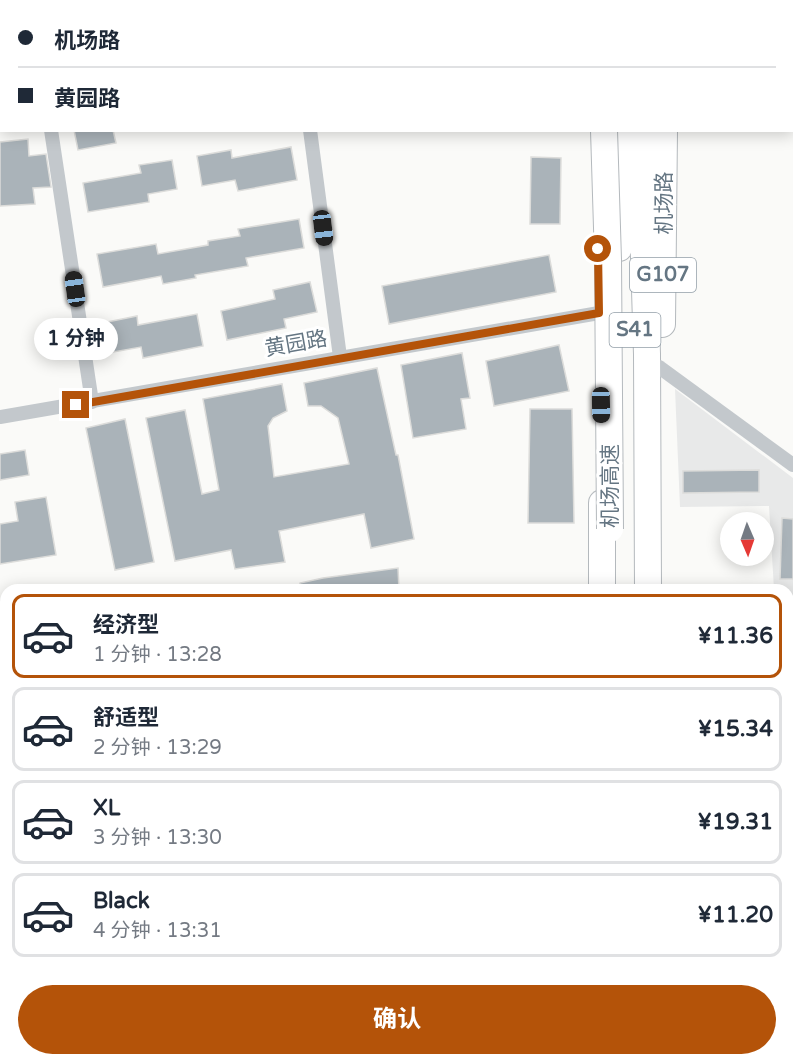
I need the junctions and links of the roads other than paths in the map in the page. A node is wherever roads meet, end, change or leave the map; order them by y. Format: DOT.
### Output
graph roads {
  1 [pos="51,132"];
  2 [pos="310,132"];
  3 [pos="597,132"];
  4 [pos="664,132"];
  5 [pos="626,136"];
  6 [pos="599,313"];
  7 [pos="340,357"];
  8 [pos="659,367"];
  9 [pos="92,402"];
  10 [pos="0,417"];
  11 [pos="648,419"];
  12 [pos="602,429"];
  13 [pos="793,465"];
  14 [pos="602,584"];
  15 [pos="610,584"];
  16 [pos="637,584"];
  17 [pos="648,584"];
  1 -- 9 [label="street"];
  2 -- 7 [label="street"];
  3 -- 6 [label="highway, G107"];
  4 -- 8 [label="highway, 机场路 / G107"];
  5 -- 11 [label="highway, 机场路"];
  5 -- 12 [label="highway"];
  5 -- 15 [label="highway, 机场高速 / S41, bridge"];
  5 -- 16 [label="highway, 机场高速 / S41"];
  6 -- 7 [label="street, 黄园路"];
  6 -- 12 [label="highway, G107"];
  7 -- 9 [label="street, 黄园路"];
  8 -- 11 [label="highway, 机场路 / G107"];
  8 -- 13 [label="street"];
  9 -- 10 [label="street, 黄园路"];
  11 -- 17 [label="highway, 机场路 / G107"];
  12 -- 14 [label="highway, G107"];
}
